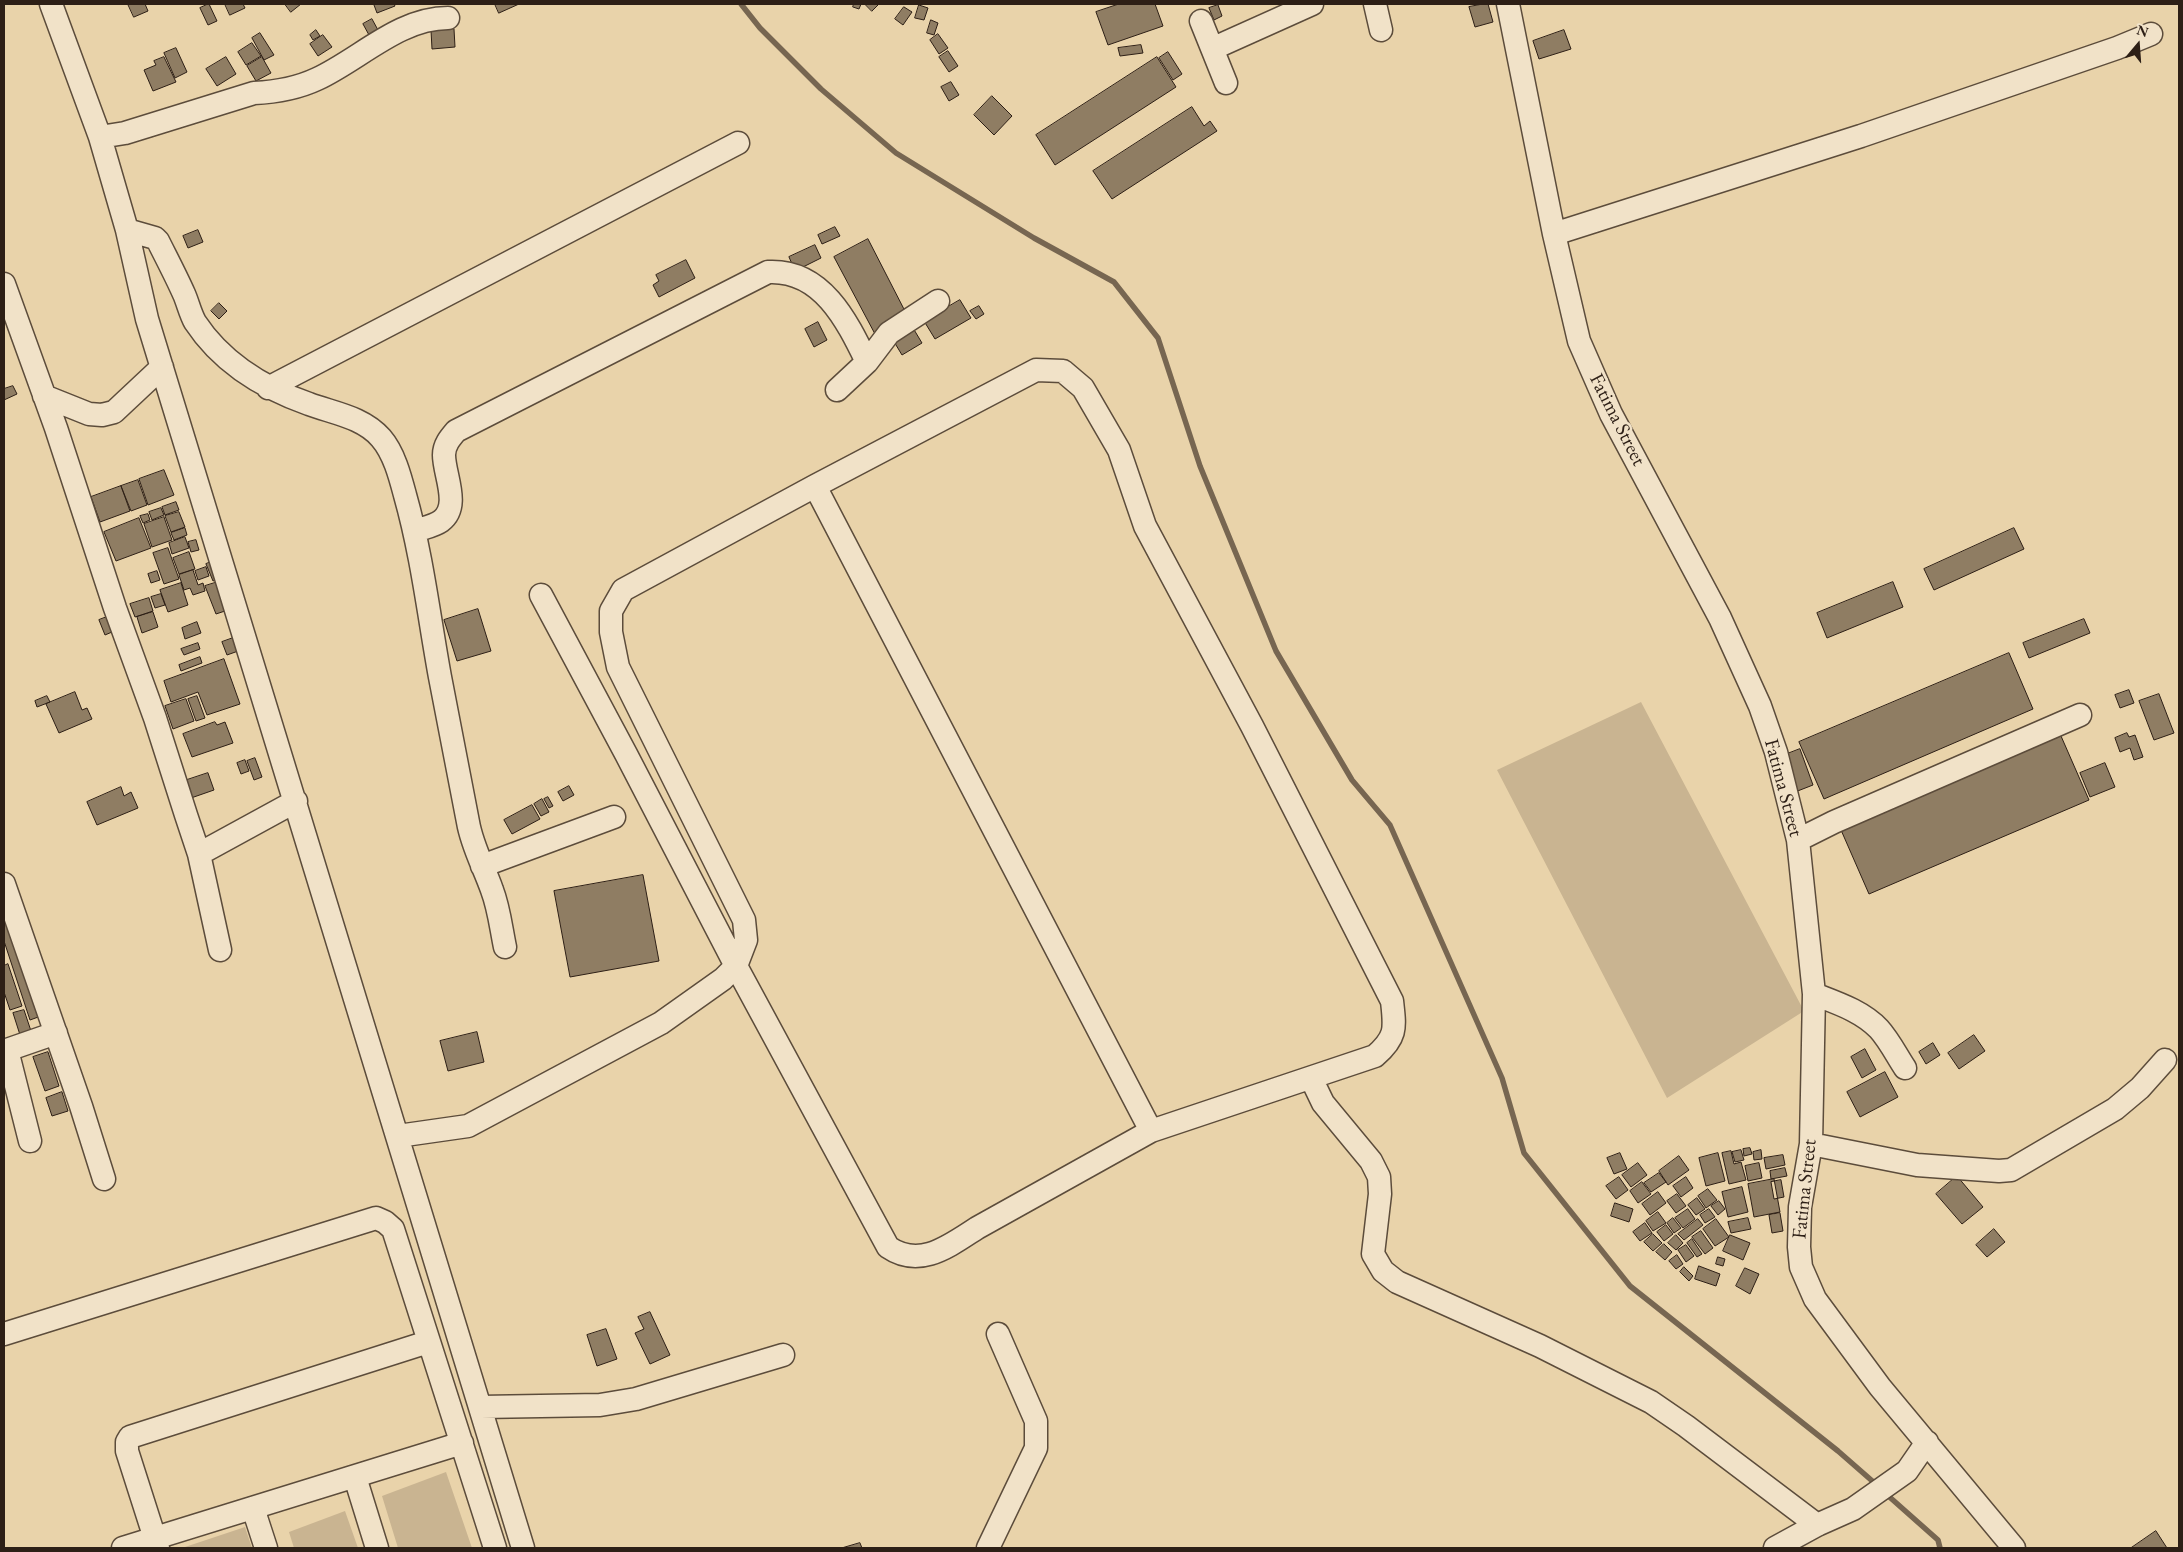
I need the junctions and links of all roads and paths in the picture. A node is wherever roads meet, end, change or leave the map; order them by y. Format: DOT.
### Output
graph roads {
  1 [pos="51,4"];
  2 [pos="1312,4"];
  3 [pos="1375,4"];
  4 [pos="1508,4"];
  5 [pos="448,18"];
  6 [pos="1202,20"];
  7 [pos="1382,30"];
  8 [pos="2151,34"];
  9 [pos="1214,48"];
  10 [pos="1226,83"];
  11 [pos="100,137"];
  12 [pos="738,143"];
  13 [pos="127,230"];
  14 [pos="1554,234"];
  15 [pos="4,284"];
  16 [pos="938,301"];
  17 [pos="867,362"];
  18 [pos="162,367"];
  19 [pos="268,388"];
  20 [pos="837,390"];
  21 [pos="44,396"];
  22 [pos="815,486"];
  23 [pos="415,532"];
  24 [pos="540,595"];
  25 [pos="2080,715"];
  26 [pos="296,801"];
  27 [pos="614,817"];
  28 [pos="1798,840"];
  29 [pos="199,854"];
  30 [pos="482,866"];
  31 [pos="4,884"];
  32 [pos="505,947"];
  33 [pos="220,950"];
  34 [pos="736,966"];
  35 [pos="1814,994"];
  36 [pos="56,1033"];
  37 [pos="5,1051"];
  38 [pos="2165,1060"];
  39 [pos="1905,1068"];
  40 [pos="1311,1078"];
  41 [pos="1150,1131"];
  42 [pos="398,1136"];
  43 [pos="30,1141"];
  44 [pos="1811,1144"];
  45 [pos="104,1179"];
  46 [pos="4,1334"];
  47 [pos="998,1334"];
  48 [pos="428,1342"];
  49 [pos="783,1355"];
  50 [pos="481,1407"];
  51 [pos="1927,1442"];
  52 [pos="462,1443"];
  53 [pos="355,1477"];
  54 [pos="253,1508"];
  55 [pos="1817,1525"];
  56 [pos="156,1543"];
  57 [pos="123,1548"];
  58 [pos="266,1548"];
  59 [pos="377,1548"];
  60 [pos="495,1548"];
  61 [pos="524,1548"];
  62 [pos="988,1548"];
  63 [pos="1775,1548"];
  64 [pos="2014,1548"];
  1 -- 11 [label="street"];
  2 -- 9 [label="street"];
  3 -- 7 [label="street"];
  4 -- 14 [label="street, Fatima Street"];
  5 -- 11 [label="street"];
  6 -- 9 [label="street"];
  8 -- 14 [label="street"];
  9 -- 10 [label="street"];
  11 -- 13 [label="street"];
  12 -- 19 [label="street"];
  13 -- 18 [label="street"];
  13 -- 19 [label="street"];
  14 -- 28 [label="street, Fatima Street"];
  15 -- 21 [label="street"];
  16 -- 17 [label="street"];
  17 -- 20 [label="street"];
  17 -- 23 [label="street"];
  18 -- 21 [label="street"];
  18 -- 26 [label="street"];
  19 -- 23 [label="street"];
  21 -- 29 [label="street"];
  22 -- 34 [label="street"];
  22 -- 40 [label="street"];
  22 -- 41 [label="street"];
  23 -- 30 [label="street"];
  24 -- 34 [label="street"];
  25 -- 28 [label="street"];
  26 -- 29 [label="street"];
  26 -- 42 [label="street"];
  27 -- 30 [label="street"];
  28 -- 35 [label="street, Fatima Street"];
  29 -- 33 [label="street"];
  30 -- 32 [label="street"];
  31 -- 36 [label="street"];
  34 -- 41 [label="street"];
  34 -- 42 [label="street"];
  35 -- 39 [label="street"];
  35 -- 44 [label="street, Fatima Street"];
  36 -- 37 [label="street"];
  36 -- 45 [label="street"];
  37 -- 43 [label="street"];
  38 -- 44 [label="street"];
  40 -- 41 [label="street"];
  40 -- 55 [label="street"];
  42 -- 50 [label="street"];
  44 -- 51 [label="street, Fatima Street"];
  46 -- 48 [label="street"];
  47 -- 62 [label="street"];
  48 -- 52 [label="street"];
  48 -- 56 [label="street"];
  49 -- 50 [label="street"];
  50 -- 61 [label="street"];
  51 -- 55 [label="street"];
  51 -- 64 [label="street, Fatima Street"];
  52 -- 53 [label="street"];
  52 -- 60 [label="street"];
  53 -- 54 [label="street"];
  53 -- 59 [label="street"];
  54 -- 56 [label="street"];
  54 -- 58 [label="street"];
  55 -- 63 [label="street"];
  56 -- 57 [label="street"];
}
